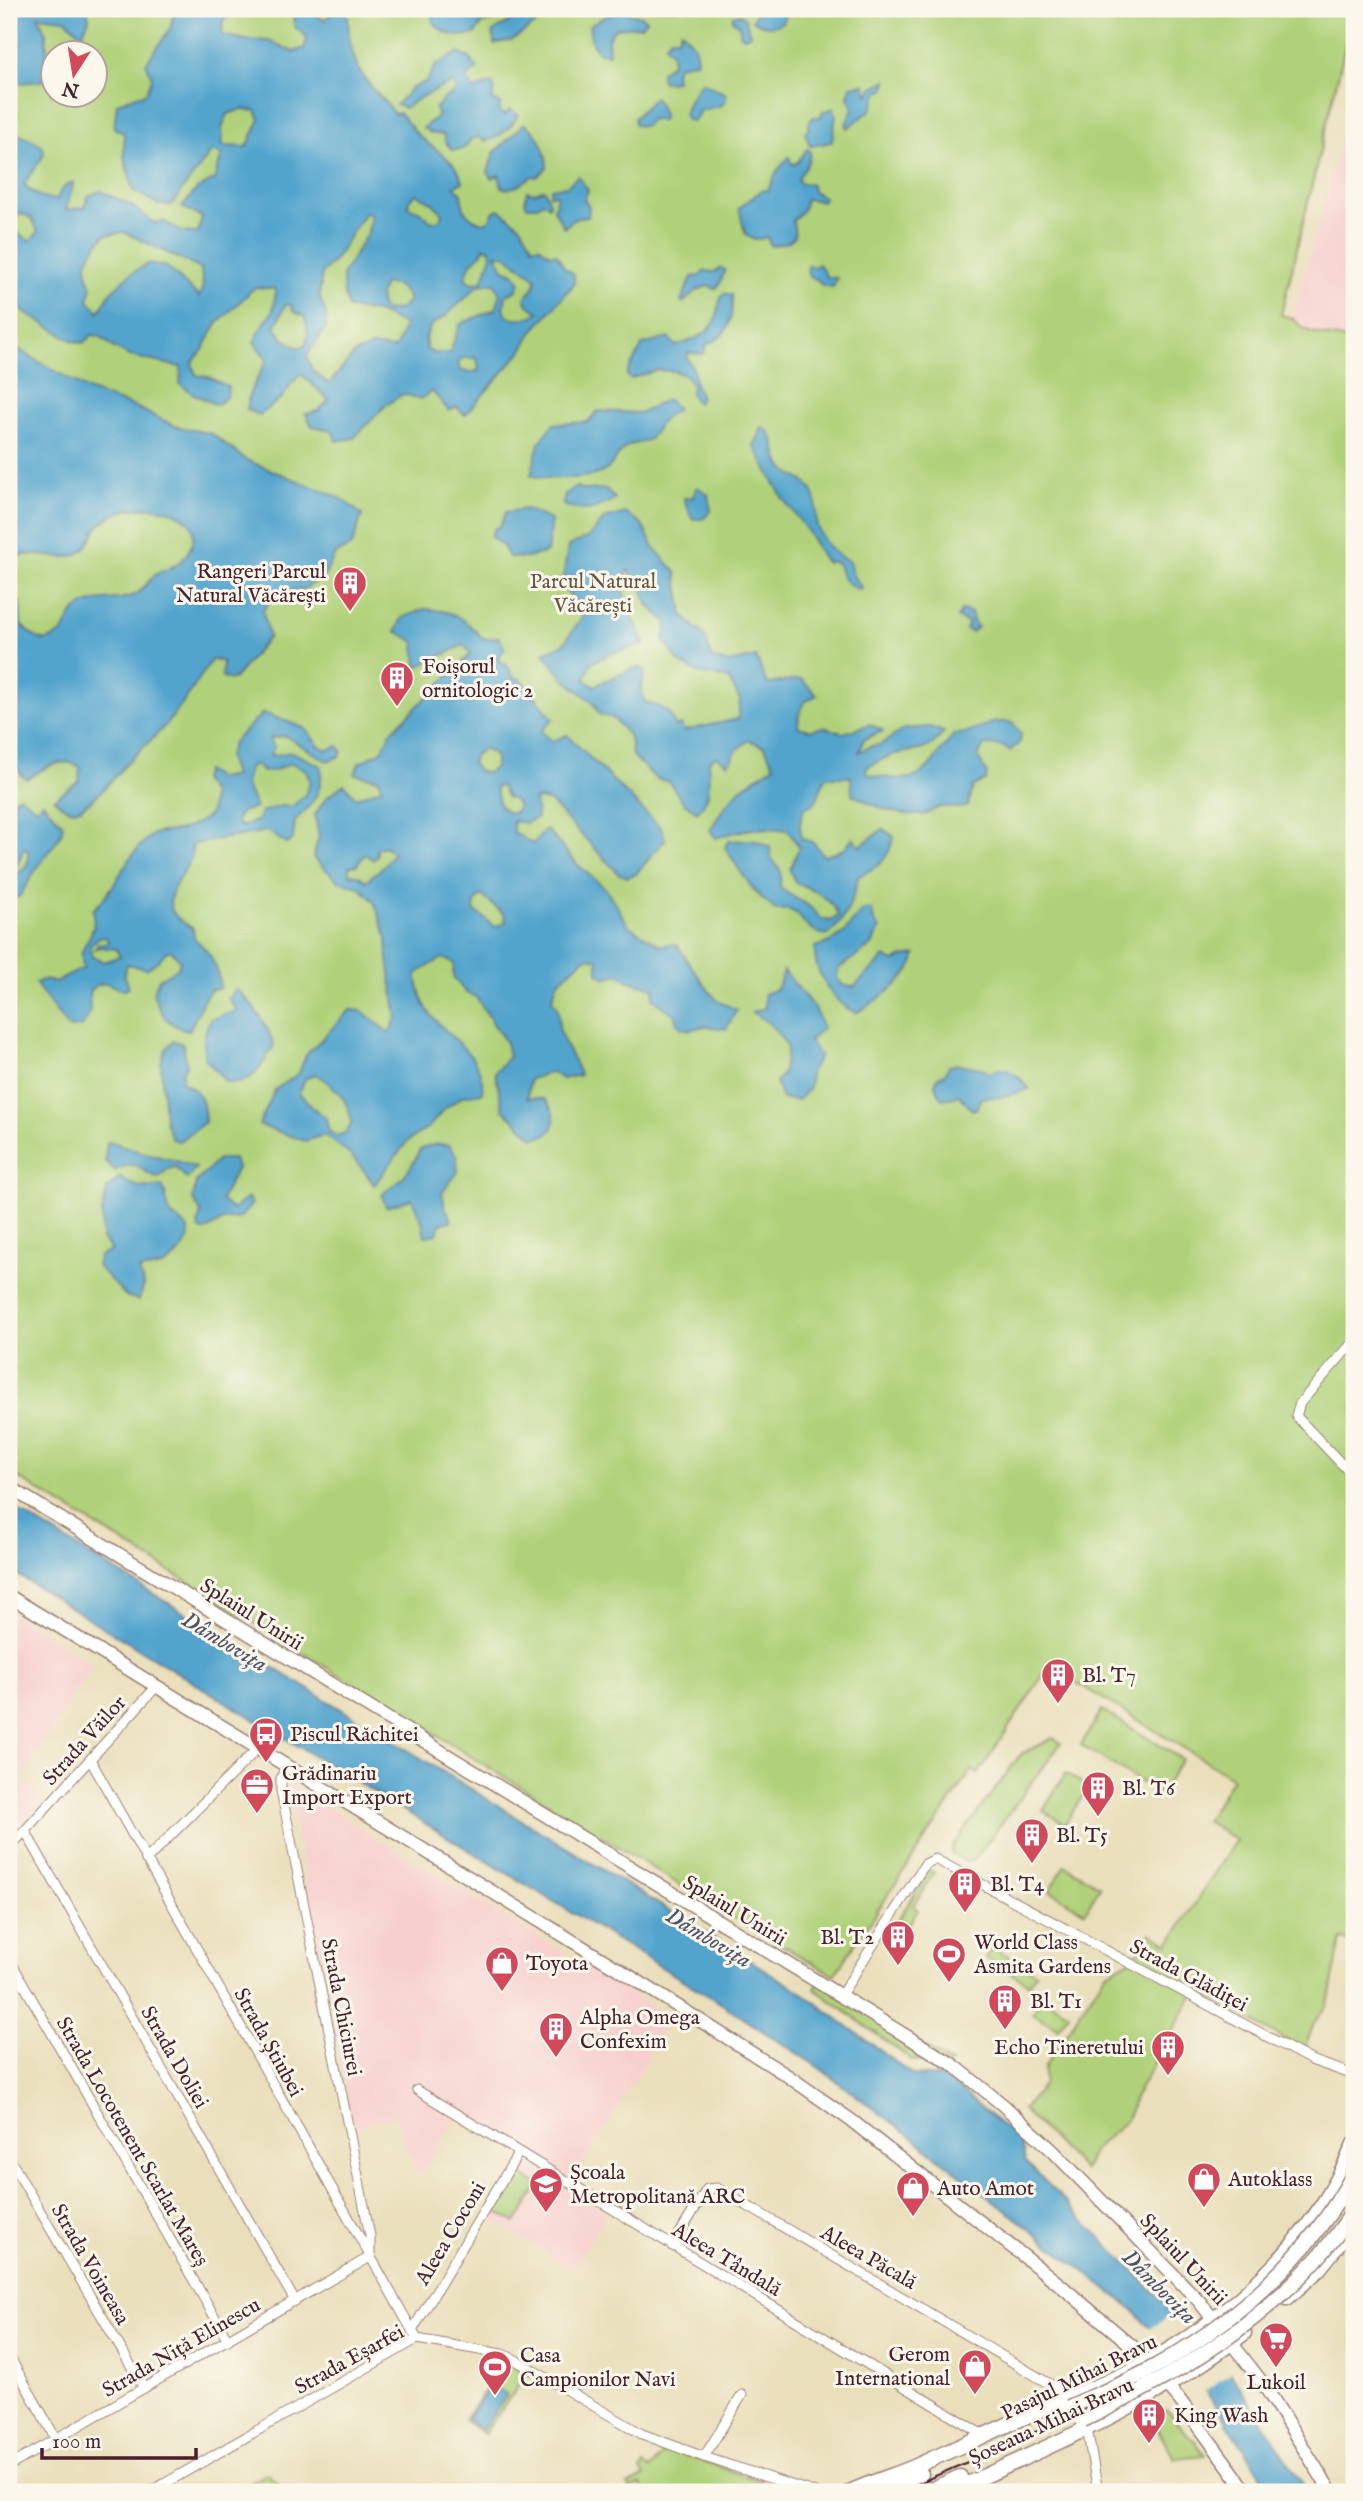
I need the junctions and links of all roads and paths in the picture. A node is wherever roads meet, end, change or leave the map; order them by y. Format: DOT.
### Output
graph roads {
  1 [pos="1354,1341"];
  2 [pos="1354,1477"];
  3 [pos="9,1487"];
  4 [pos="9,1596"];
  5 [pos="157,1686"];
  6 [pos="258,1748"];
  7 [pos="91,1761"];
  8 [pos="287,1766"];
  9 [pos="25,1831"];
  10 [pos="9,1849"];
  11 [pos="146,1860"];
  12 [pos="9,1959"];
  13 [pos="841,1995"];
  14 [pos="1354,2076"];
  15 [pos="417,2090"];
  16 [pos="1354,2144"];
  17 [pos="519,2152"];
  18 [pos="9,2158"];
  19 [pos="1354,2173"];
  20 [pos="1354,2210"];
  21 [pos="1354,2225"];
  22 [pos="672,2246"];
  23 [pos="370,2257"];
  24 [pos="295,2301"];
  25 [pos="1214,2318"];
  26 [pos="414,2335"];
  27 [pos="228,2340"];
  28 [pos="1233,2342"];
  29 [pos="9,2356"];
  30 [pos="1147,2362"];
  31 [pos="1175,2382"];
  32 [pos="144,2388"];
  33 [pos="741,2395"];
  34 [pos="1070,2396"];
  35 [pos="1087,2428"];
  36 [pos="984,2435"];
  37 [pos="56,2439"];
  38 [pos="704,2458"];
  39 [pos="9,2466"];
  40 [pos="150,2492"];
  41 [pos="809,2492"];
  42 [pos="850,2492"];
  43 [pos="880,2492"];
  44 [pos="926,2492"];
  45 [pos="950,2492"];
  46 [pos="1098,2492"];
  47 [pos="1247,2492"];
  48 [pos="1331,2492"];
  1 -- 2 [label="street"];
  3 -- 13 [label="main road, Splaiul Unirii"];
  4 -- 5 [label="main road"];
  5 -- 6 [label="main road"];
  5 -- 7 [label="street, Strada Văilor"];
  6 -- 8 [label="main road"];
  6 -- 11 [label="street"];
  7 -- 9 [label="street, Strada Văilor"];
  7 -- 11 [label="street, Strada Știubei"];
  8 -- 23 [label="street, Strada Chiciurei"];
  8 -- 30 [label="main road"];
  9 -- 10 [label="street, Strada Văilor"];
  9 -- 24 [label="street, Strada Doliei"];
  11 -- 23 [label="street, Strada Știubei"];
  12 -- 27 [label="street, Strada Locotenent Scarlat Mareș"];
  13 -- 14 [label="street, Strada Glădiței"];
  13 -- 25 [label="main road, Splaiul Unirii"];
  15 -- 17 [label="street, Aleea Tândală"];
  16 -- 25 [label="main road"];
  17 -- 22 [label="street, Aleea Tândală"];
  17 -- 26 [label="street, Aleea Coconi"];
  18 -- 32 [label="street, Strada Voineasa"];
  19 -- 43 [label="main road, Pasajul Mihai Bravu, bridge"];
  20 -- 44 [label="main road, Pasajul Mihai Bravu, bridge"];
  21 -- 28 [label="main road"];
  22 -- 34 [label="street, Aleea Păcală"];
  22 -- 36 [label="street, Aleea Tândală"];
  23 -- 24 [label="street, Strada Niță Elinescu"];
  23 -- 26 [label="street, Strada Știubei"];
  24 -- 27 [label="street, Strada Niță Elinescu"];
  25 -- 28 [label="main road, Splaiul Unirii"];
  25 -- 30 [label="main road, Șoseaua Mihai Bravu"];
  26 -- 38 [label="street, Strada Eșarfei"];
  26 -- 40 [label="street, Strada Eșarfei"];
  27 -- 32 [label="street, Strada Niță Elinescu"];
  28 -- 31 [label="main road, Șoseaua Mihai Bravu"];
  28 -- 48 [label="main road, Splaiul Unirii"];
  29 -- 37 [label="street"];
  30 -- 31 [label="main road"];
  30 -- 34 [label="main road, Șoseaua Mihai Bravu"];
  31 -- 35 [label="main road, Șoseaua Mihai Bravu"];
  31 -- 47 [label="main road"];
  32 -- 37 [label="street, Strada Niță Elinescu"];
  33 -- 38 [label="street"];
  34 -- 36 [label="main road, Șoseaua Mihai Bravu"];
  35 -- 45 [label="main road, Șoseaua Mihai Bravu"];
  35 -- 46 [label="street"];
  36 -- 42 [label="main road, Șoseaua Mihai Bravu"];
  37 -- 39 [label="street, Strada Niță Elinescu"];
  38 -- 41 [label="street, Strada Eșarfei"];
}
